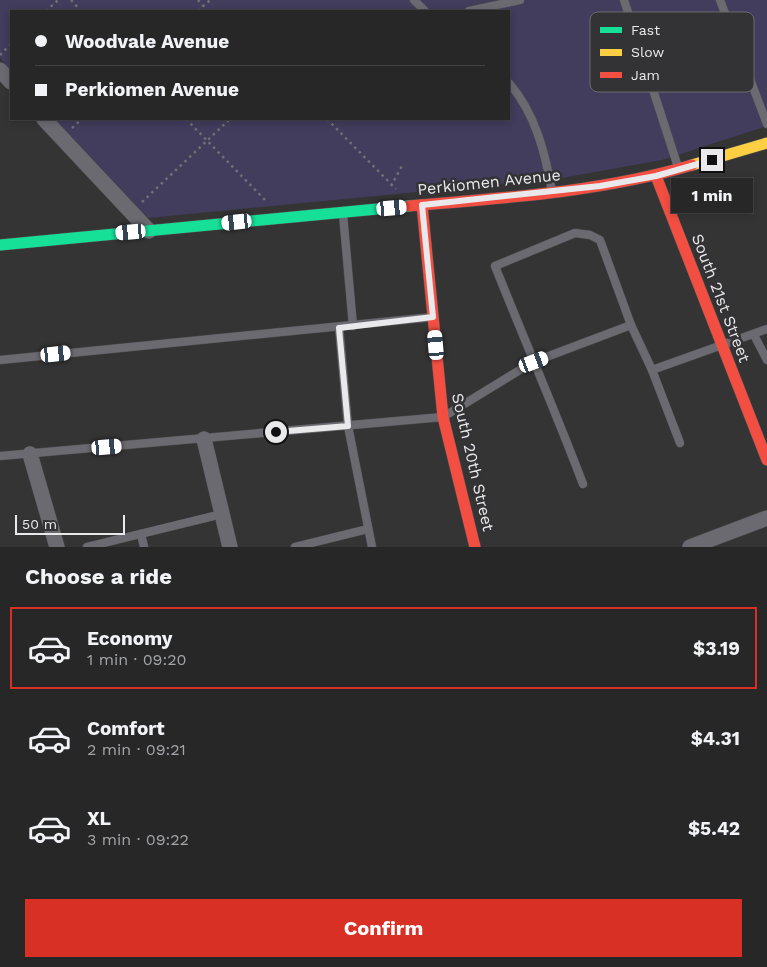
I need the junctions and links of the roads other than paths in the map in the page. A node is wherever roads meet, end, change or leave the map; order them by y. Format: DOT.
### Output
graph roads {
  1 [pos="414,0"];
  2 [pos="520,0"];
  3 [pos="624,0"];
  4 [pos="720,0"];
  5 [pos="424,10"];
  6 [pos="474,10"];
  7 [pos="628,12"];
  8 [pos="725,12"];
  9 [pos="0,70"];
  10 [pos="10,81"];
  11 [pos="510,84"];
  12 [pos="754,90"];
  13 [pos="654,92"];
  14 [pos="45,120"];
  15 [pos="767,124"];
  16 [pos="767,143"];
  17 [pos="679,170"];
  18 [pos="656,176"];
  19 [pos="552,193"];
  20 [pos="422,205"];
  21 [pos="342,212"];
  22 [pos="149,231"];
  23 [pos="0,245"];
  24 [pos="433,317"];
  25 [pos="631,325"];
  26 [pos="353,326"];
  27 [pos="339,328"];
  28 [pos="767,329"];
  29 [pos="754,335"];
  30 [pos="722,347"];
  31 [pos="0,360"];
  32 [pos="767,360"];
  33 [pos="534,362"];
  34 [pos="652,370"];
  35 [pos="443,417"];
  36 [pos="348,426"];
  37 [pos="204,439"];
  38 [pos="680,443"];
  39 [pos="30,454"];
  40 [pos="0,456"];
  41 [pos="767,460"];
  42 [pos="583,484"];
  43 [pos="222,514"];
  44 [pos="767,518"];
  45 [pos="368,529"];
  46 [pos="141,534"];
  47 [pos="57,547"];
  48 [pos="87,547"];
  49 [pos="144,547"];
  50 [pos="230,547"];
  51 [pos="295,547"];
  52 [pos="372,547"];
  53 [pos="476,547"];
  54 [pos="690,547"];
  1 -- 5 [label="lane"];
  2 -- 6 [label="lane"];
  3 -- 7 [label="lane"];
  4 -- 8 [label="lane"];
  9 -- 10 [label="street"];
  11 -- 19 [label="lane"];
  12 -- 15 [label="lane"];
  13 -- 17 [label="lane"];
  14 -- 22 [label="street"];
  16 -- 17 [label="main road, Perkiomen Avenue"];
  17 -- 18 [label="main road, Perkiomen Avenue"];
  18 -- 19 [label="main road, Perkiomen Avenue"];
  18 -- 30 [label="main road, South 21st Street"];
  19 -- 20 [label="main road, Perkiomen Avenue"];
  20 -- 21 [label="main road, Perkiomen Avenue"];
  20 -- 24 [label="main road, South 20th Street"];
  21 -- 22 [label="main road, Perkiomen Avenue"];
  21 -- 26 [label="lane"];
  22 -- 23 [label="main road, Perkiomen Avenue"];
  24 -- 26 [label="lane"];
  24 -- 35 [label="main road, South 20th Street"];
  25 -- 33 [label="lane"];
  25 -- 33 [label="lane"];
  25 -- 34 [label="lane"];
  26 -- 27 [label="lane"];
  27 -- 31 [label="lane"];
  27 -- 36 [label="lane"];
  28 -- 29 [label="lane"];
  29 -- 30 [label="lane"];
  29 -- 32 [label="lane"];
  30 -- 34 [label="lane"];
  30 -- 41 [label="main road, South 21st Street"];
  33 -- 35 [label="lane"];
  33 -- 42 [label="lane"];
  34 -- 38 [label="lane"];
  35 -- 36 [label="lane"];
  35 -- 53 [label="main road, South 20th Street"];
  36 -- 37 [label="lane"];
  36 -- 45 [label="lane"];
  37 -- 39 [label="lane"];
  37 -- 43 [label="street"];
  39 -- 40 [label="lane"];
  39 -- 47 [label="street"];
  43 -- 46 [label="lane"];
  43 -- 50 [label="street"];
  44 -- 54 [label="street"];
  45 -- 51 [label="lane"];
  45 -- 52 [label="lane"];
  46 -- 48 [label="lane"];
  46 -- 49 [label="lane"];
}
